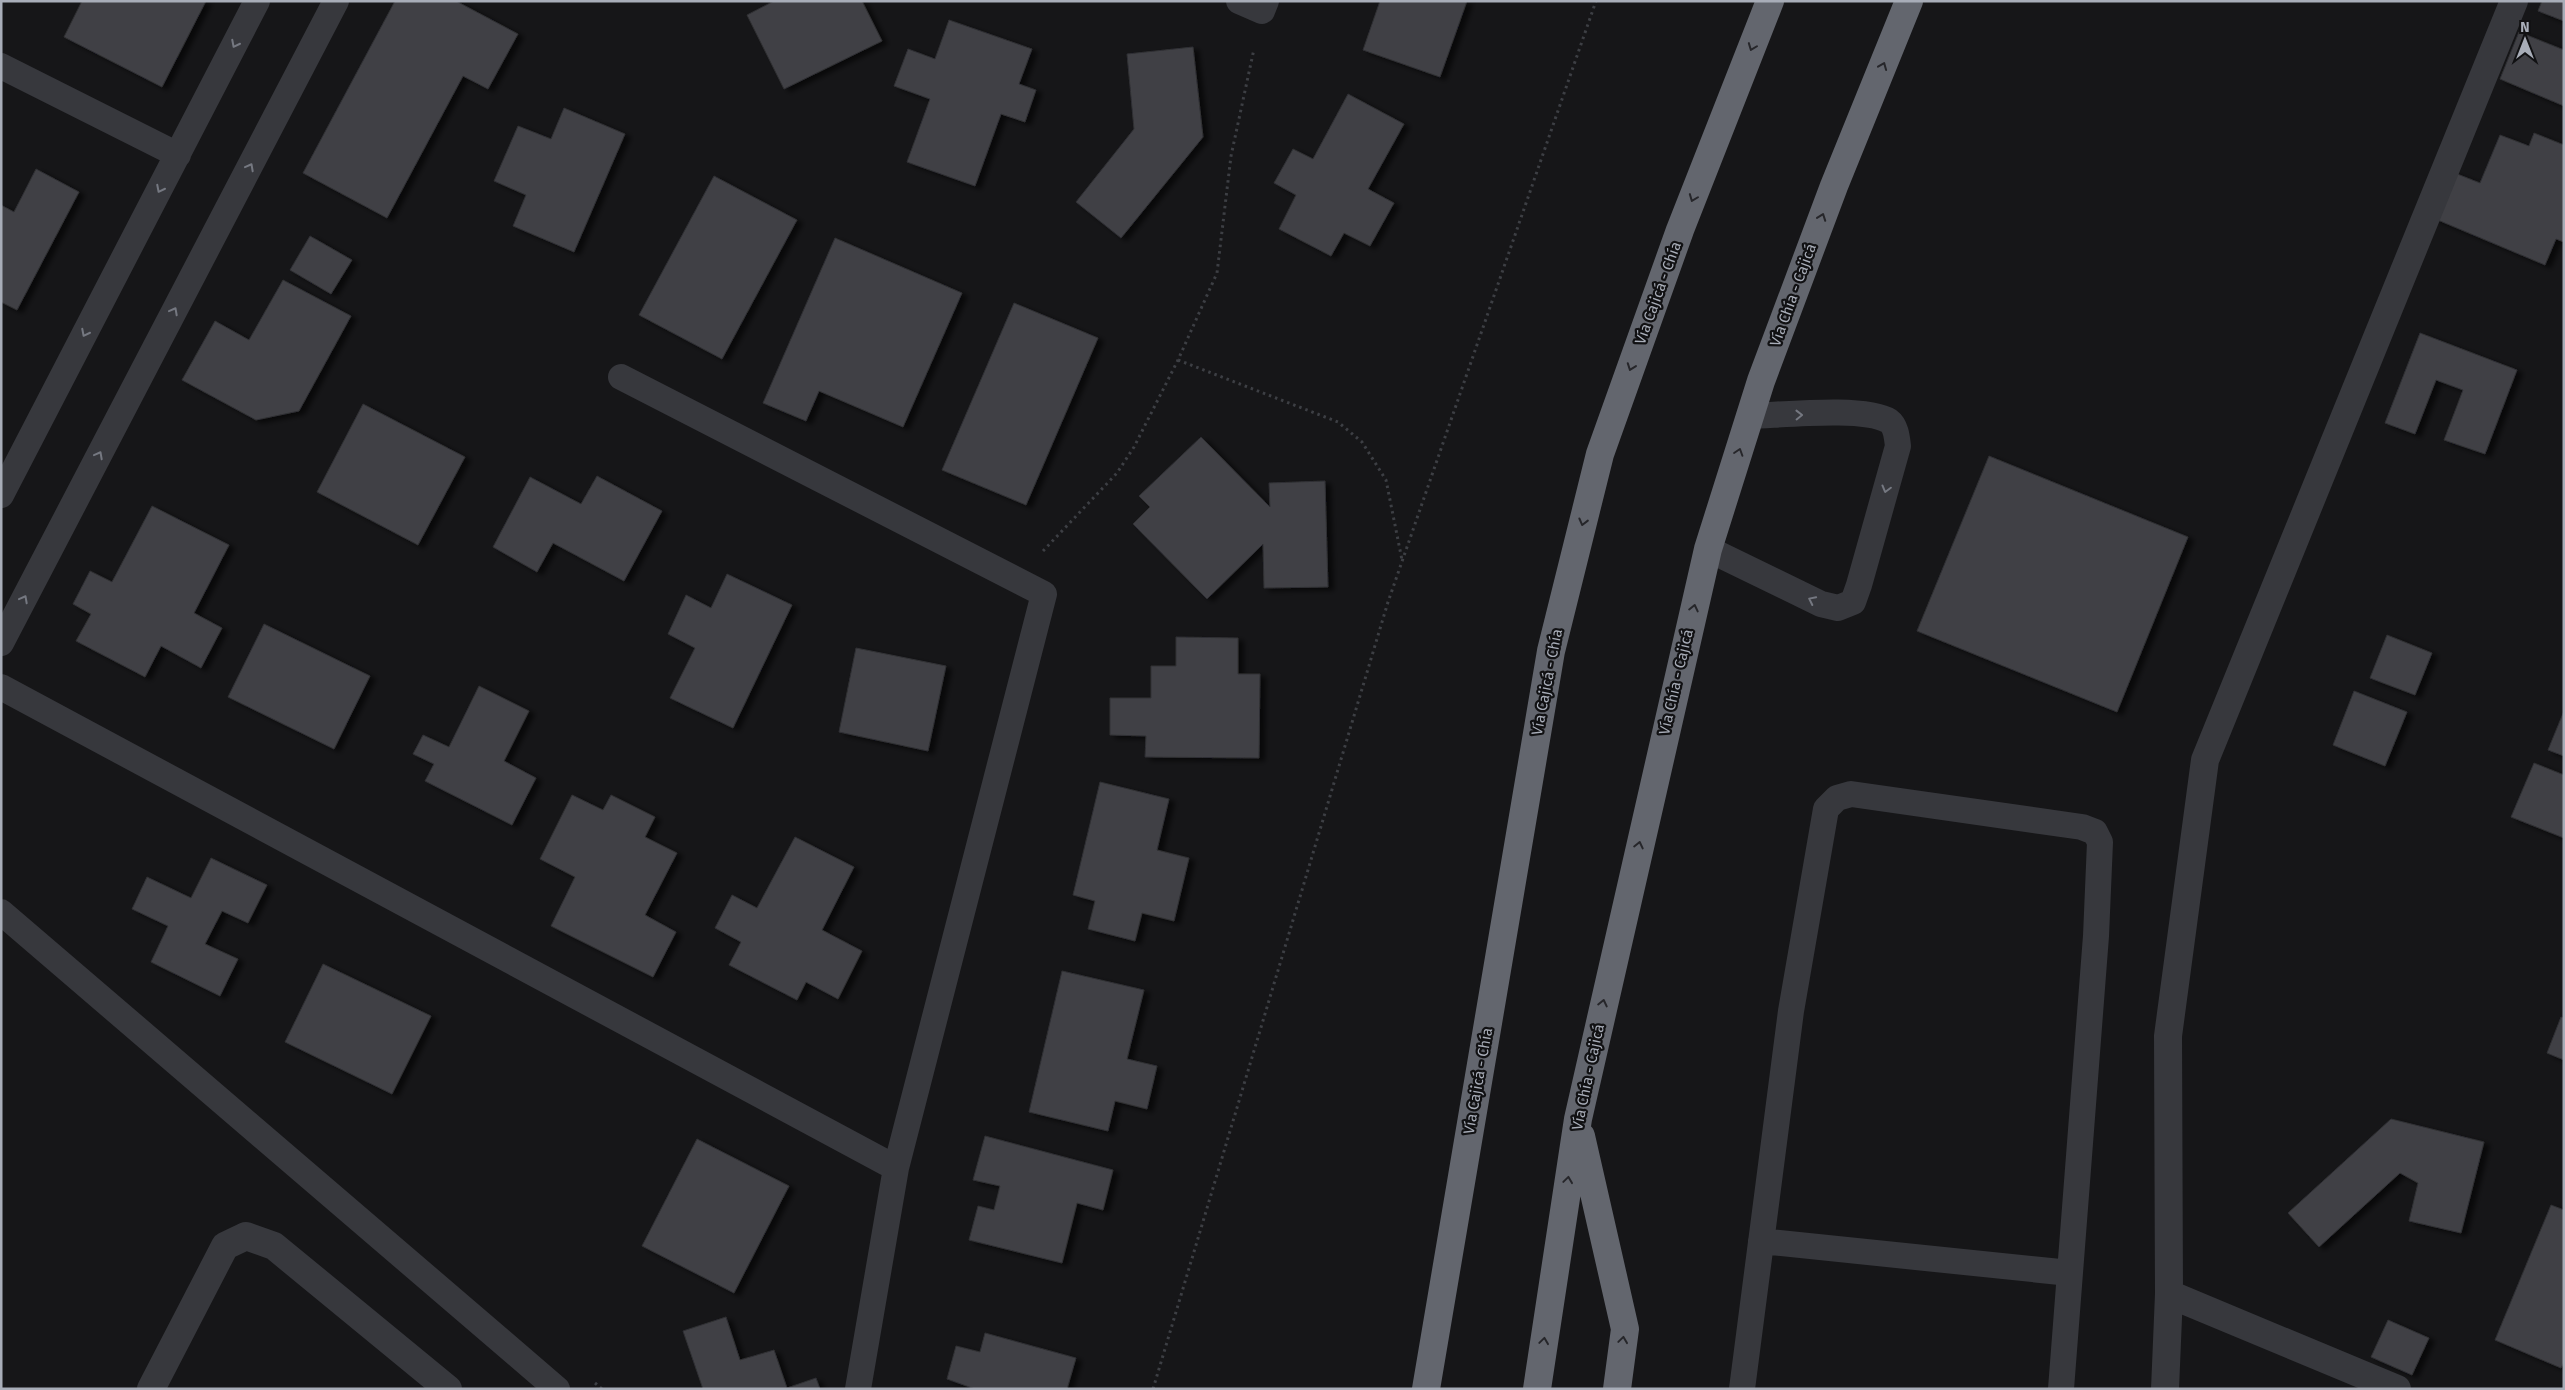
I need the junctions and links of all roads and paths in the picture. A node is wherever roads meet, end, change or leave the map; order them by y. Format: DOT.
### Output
graph roads {
  1 [pos="257,1"];
  2 [pos="336,1"];
  3 [pos="1239,1"];
  4 [pos="1596,1"];
  5 [pos="1770,1"];
  6 [pos="1909,1"];
  7 [pos="2514,1"];
  8 [pos="1264,6"];
  9 [pos="1,66"];
  10 [pos="178,155"];
  11 [pos="1178,360"];
  12 [pos="621,376"];
  13 [pos="1750,416"];
  14 [pos="1,495"];
  15 [pos="1708,549"];
  16 [pos="1402,561"];
  17 [pos="1044,594"];
  18 [pos="1,642"];
  19 [pos="1,687"];
  20 [pos="1,912"];
  21 [pos="1578,1119"];
  22 [pos="896,1168"];
  23 [pos="1761,1241"];
  24 [pos="2070,1273"];
  25 [pos="2169,1294"];
  26 [pos="151,1389"];
  27 [pos="448,1389"];
  28 [pos="557,1389"];
  29 [pos="858,1389"];
  30 [pos="1153,1389"];
  31 [pos="1426,1389"];
  32 [pos="1537,1389"];
  33 [pos="1617,1389"];
  34 [pos="1742,1389"];
  35 [pos="2061,1389"];
  36 [pos="2165,1389"];
  37 [pos="2397,1389"];
  1 -- 10 [label="lane, one-way"];
  18 -- 2 [label="lane, one-way"];
  3 -- 8 [label="lane"];
  4 -- 16 [label="path"];
  5 -- 31 [label="highway, Vía Cajicá - Chía, one-way"];
  13 -- 6 [label="highway, Vía Chía - Cajicá, one-way"];
  7 -- 25 [label="street"];
  8 -- 11 [label="path"];
  9 -- 10 [label="lane"];
  10 -- 14 [label="lane, one-way"];
  11 -- 16 [label="path"];
  11 -- 17 [label="path"];
  12 -- 17 [label="lane"];
  15 -- 13 [label="highway, Vía Chía - Cajicá, one-way"];
  13 -- 15 [label="lane, one-way"];
  21 -- 15 [label="highway, Vía Chía - Cajicá, one-way"];
  16 -- 30 [label="path"];
  17 -- 22 [label="lane"];
  19 -- 22 [label="lane"];
  20 -- 28 [label="lane"];
  32 -- 21 [label="highway, Vía Chía - Cajicá, one-way"];
  33 -- 21 [label="highway, one-way"];
  22 -- 29 [label="lane"];
  23 -- 24 [label="lane"];
  23 -- 24 [label="lane"];
  23 -- 34 [label="lane"];
  24 -- 35 [label="lane"];
  25 -- 36 [label="street"];
  25 -- 37 [label="street"];
  26 -- 27 [label="street"];
}
